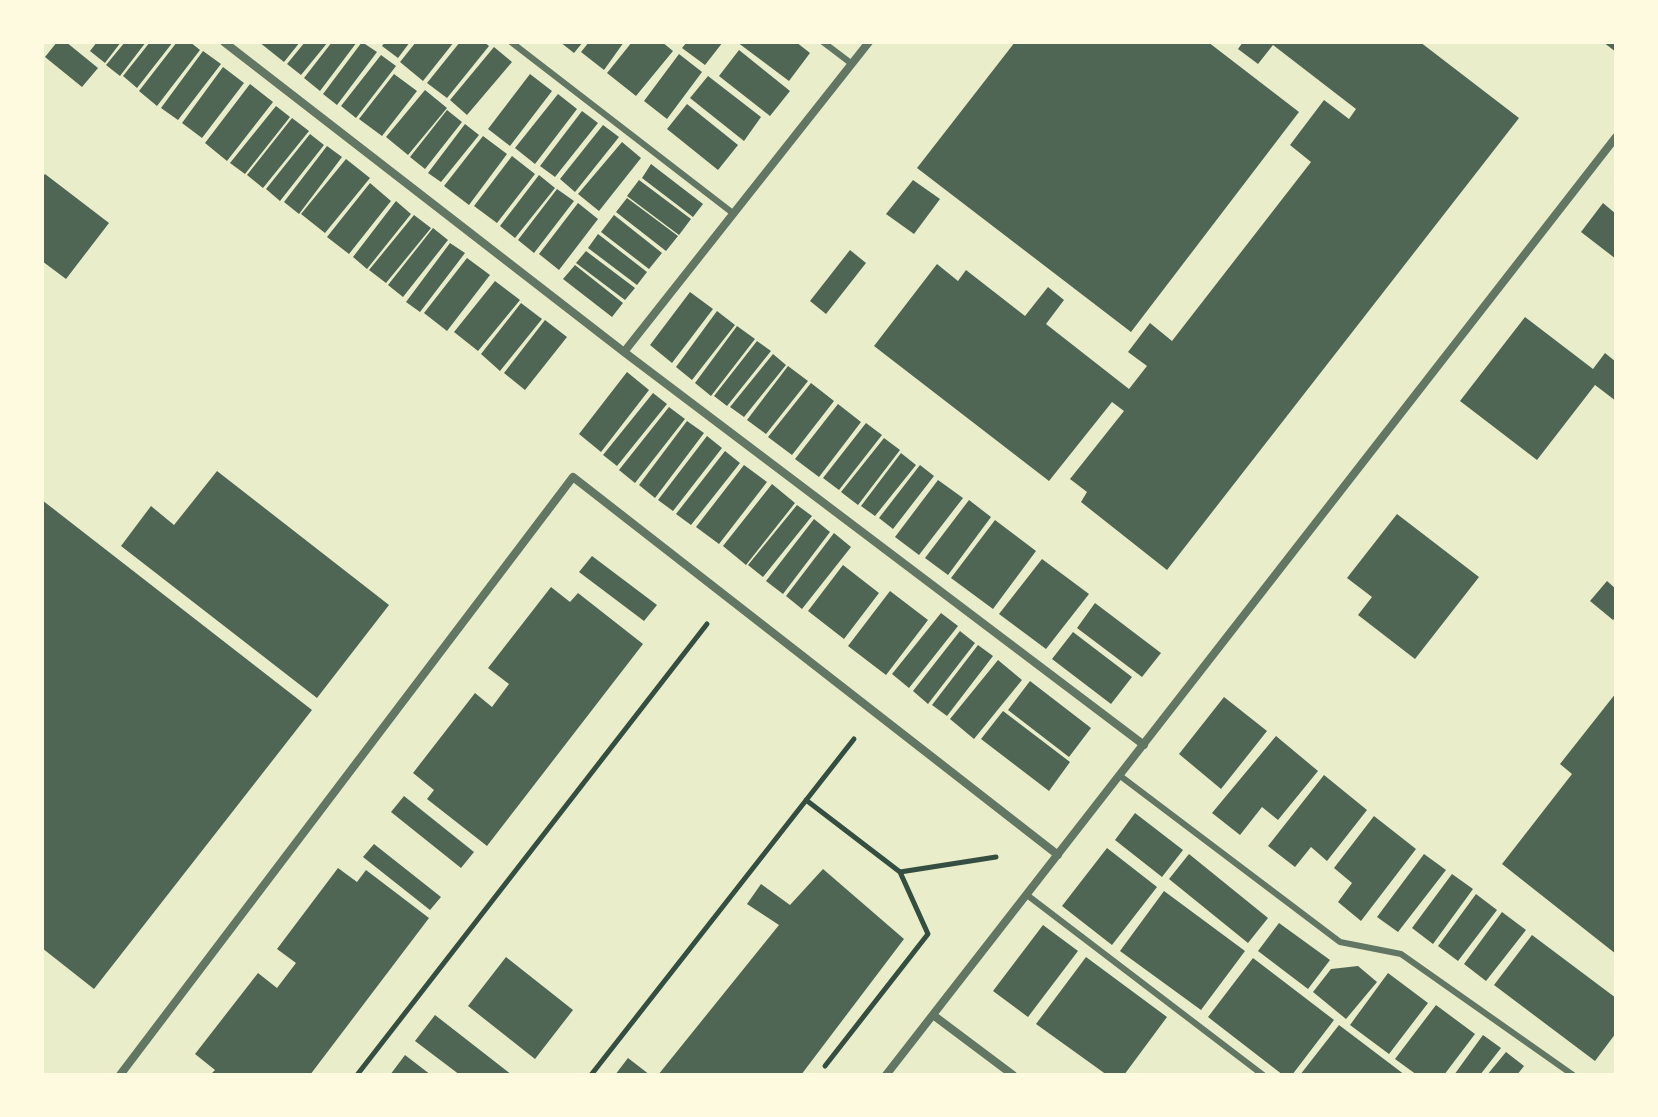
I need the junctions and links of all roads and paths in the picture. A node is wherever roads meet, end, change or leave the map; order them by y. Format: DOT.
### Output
graph roads {
  1 [pos="224,42"];
  2 [pos="511,42"];
  3 [pos="823,42"];
  4 [pos="869,42"];
  5 [pos="852,64"];
  6 [pos="1616,137"];
  7 [pos="734,214"];
  8 [pos="624,352"];
  9 [pos="711,618"];
  10 [pos="860,732"];
  11 [pos="1144,745"];
  12 [pos="1119,775"];
  13 [pos="806,800"];
  14 [pos="1058,855"];
  15 [pos="996,857"];
  16 [pos="900,872"];
  17 [pos="1027,895"];
  18 [pos="933,1015"];
  19 [pos="825,1066"];
  20 [pos="120,1075"];
  21 [pos="357,1075"];
  22 [pos="591,1075"];
  23 [pos="886,1075"];
  24 [pos="1013,1075"];
  25 [pos="1263,1075"];
  26 [pos="1573,1075"];
  1 -- 8 [label="street"];
  2 -- 7 [label="lane"];
  3 -- 5 [label="lane"];
  4 -- 5 [label="street"];
  5 -- 7 [label="street"];
  6 -- 11 [label="street"];
  7 -- 8 [label="street"];
  8 -- 11 [label="street"];
  9 -- 21 [label="path"];
  10 -- 13 [label="path"];
  11 -- 12 [label="street"];
  12 -- 14 [label="street"];
  12 -- 26 [label="lane"];
  13 -- 16 [label="path"];
  13 -- 22 [label="path"];
  14 -- 17 [label="street"];
  14 -- 20 [label="street"];
  15 -- 16 [label="path"];
  16 -- 19 [label="path"];
  17 -- 18 [label="street"];
  17 -- 25 [label="lane"];
  18 -- 23 [label="street"];
  18 -- 24 [label="street"];
}
